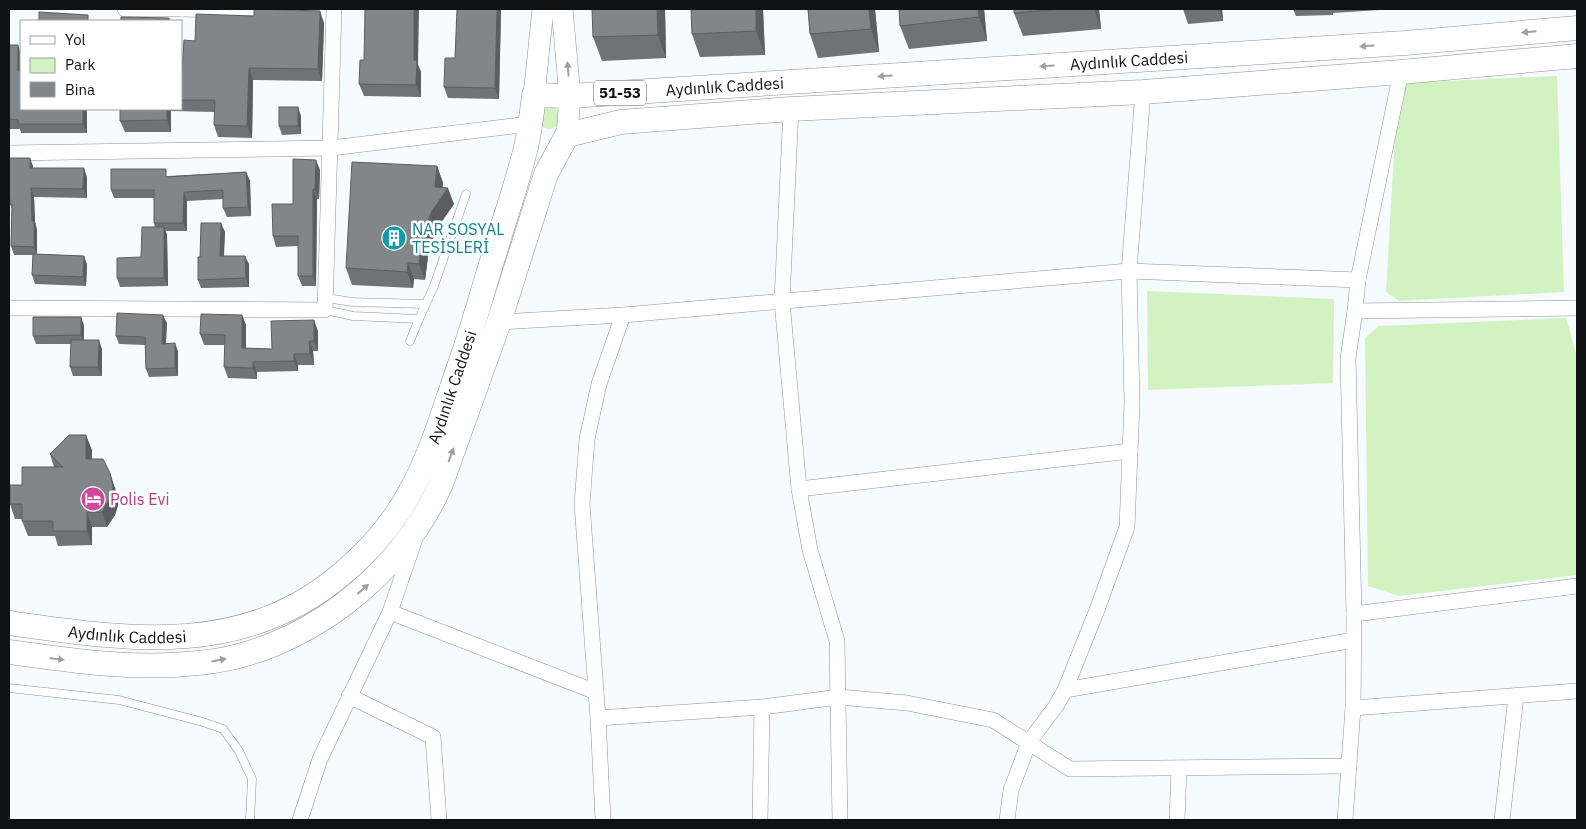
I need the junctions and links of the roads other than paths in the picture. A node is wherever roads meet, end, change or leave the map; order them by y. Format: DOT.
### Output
graph roads {
  1 [pos="125,9"];
  2 [pos="182,9"];
  3 [pos="543,9"];
  4 [pos="562,9"];
  5 [pos="334,10"];
  6 [pos="287,11"];
  7 [pos="315,12"];
  8 [pos="1577,28"];
  9 [pos="1577,56"];
  10 [pos="1401,72"];
  11 [pos="1143,92"];
  12 [pos="534,95"];
  13 [pos="570,96"];
  14 [pos="791,109"];
  15 [pos="528,131"];
  16 [pos="567,135"];
  17 [pos="331,148"];
  18 [pos="9,153"];
  19 [pos="466,194"];
  20 [pos="1129,271"];
  21 [pos="1358,280"];
  22 [pos="782,301"];
  23 [pos="326,304"];
  24 [pos="424,304"];
  25 [pos="9,308"];
  26 [pos="1577,308"];
  27 [pos="1356,311"];
  28 [pos="623,316"];
  29 [pos="419,318"];
  30 [pos="499,322"];
  31 [pos="410,341"];
  32 [pos="1130,451"];
  33 [pos="799,489"];
  34 [pos="422,522"];
  35 [pos="1577,586"];
  36 [pos="390,612"];
  37 [pos="1354,614"];
  38 [pos="9,623"];
  39 [pos="1354,640"];
  40 [pos="9,652"];
  41 [pos="9,688"];
  42 [pos="1065,690"];
  43 [pos="1577,691"];
  44 [pos="596,692"];
  45 [pos="349,696"];
  46 [pos="1516,696"];
  47 [pos="839,697"];
  48 [pos="762,707"];
  49 [pos="1353,708"];
  50 [pos="598,718"];
  51 [pos="1029,742"];
  52 [pos="1349,766"];
  53 [pos="1179,768"];
  54 [pos="250,820"];
  55 [pos="300,820"];
  56 [pos="439,820"];
  57 [pos="603,820"];
  58 [pos="760,820"];
  59 [pos="840,820"];
  60 [pos="1007,820"];
  61 [pos="1177,820"];
  62 [pos="1345,820"];
  63 [pos="1502,820"];
  1 -- 2 [label="street"];
  2 -- 6 [label="street"];
  3 -- 12 [label="street"];
  13 -- 4 [label="street, one-way"];
  5 -- 7 [label="street"];
  5 -- 17 [label="street"];
  8 -- 13 [label="main road, Aydınlık Caddesi / 51-53, one-way"];
  9 -- 10 [label="main road, Aydınlık Caddesi / 51-53"];
  10 -- 11 [label="main road, Aydınlık Caddesi / 51-53"];
  10 -- 21 [label="street"];
  11 -- 14 [label="main road, Aydınlık Caddesi / 51-53"];
  11 -- 20 [label="street"];
  12 -- 13 [label="main road, Aydınlık Caddesi / 51-53"];
  12 -- 15 [label="main road, Aydınlık Caddesi"];
  13 -- 16 [label="street"];
  14 -- 16 [label="main road, Aydınlık Caddesi / 51-53"];
  14 -- 22 [label="street"];
  15 -- 16 [label="main road"];
  15 -- 17 [label="street"];
  15 -- 38 [label="main road, Aydınlık Caddesi"];
  16 -- 30 [label="main road, Aydınlık Caddesi"];
  17 -- 18 [label="street"];
  17 -- 23 [label="street"];
  19 -- 24 [label="lane"];
  20 -- 21 [label="street"];
  20 -- 22 [label="street"];
  20 -- 32 [label="street"];
  21 -- 27 [label="street"];
  22 -- 28 [label="street"];
  22 -- 33 [label="street"];
  23 -- 24 [label="lane"];
  23 -- 25 [label="street"];
  23 -- 29 [label="lane"];
  24 -- 29 [label="lane"];
  26 -- 27 [label="street"];
  27 -- 37 [label="street"];
  28 -- 30 [label="street"];
  28 -- 44 [label="street"];
  29 -- 31 [label="lane"];
  34 -- 30 [label="main road, Aydınlık Caddesi, one-way"];
  32 -- 33 [label="street"];
  32 -- 42 [label="street"];
  33 -- 47 [label="street"];
  34 -- 36 [label="street"];
  40 -- 34 [label="main road, Aydınlık Caddesi, one-way"];
  35 -- 37 [label="street"];
  36 -- 44 [label="street"];
  36 -- 45 [label="street"];
  37 -- 39 [label="street"];
  39 -- 42 [label="street"];
  39 -- 49 [label="street"];
  41 -- 54 [label="lane"];
  42 -- 51 [label="street"];
  43 -- 46 [label="street"];
  44 -- 50 [label="street"];
  45 -- 55 [label="street"];
  45 -- 56 [label="street"];
  46 -- 49 [label="street"];
  46 -- 63 [label="street"];
  47 -- 48 [label="street"];
  47 -- 51 [label="street"];
  47 -- 59 [label="street"];
  48 -- 50 [label="street"];
  48 -- 58 [label="street"];
  49 -- 52 [label="street"];
  50 -- 57 [label="street"];
  51 -- 53 [label="street"];
  51 -- 60 [label="street"];
  52 -- 53 [label="street"];
  52 -- 62 [label="street"];
  53 -- 61 [label="street"];
}
